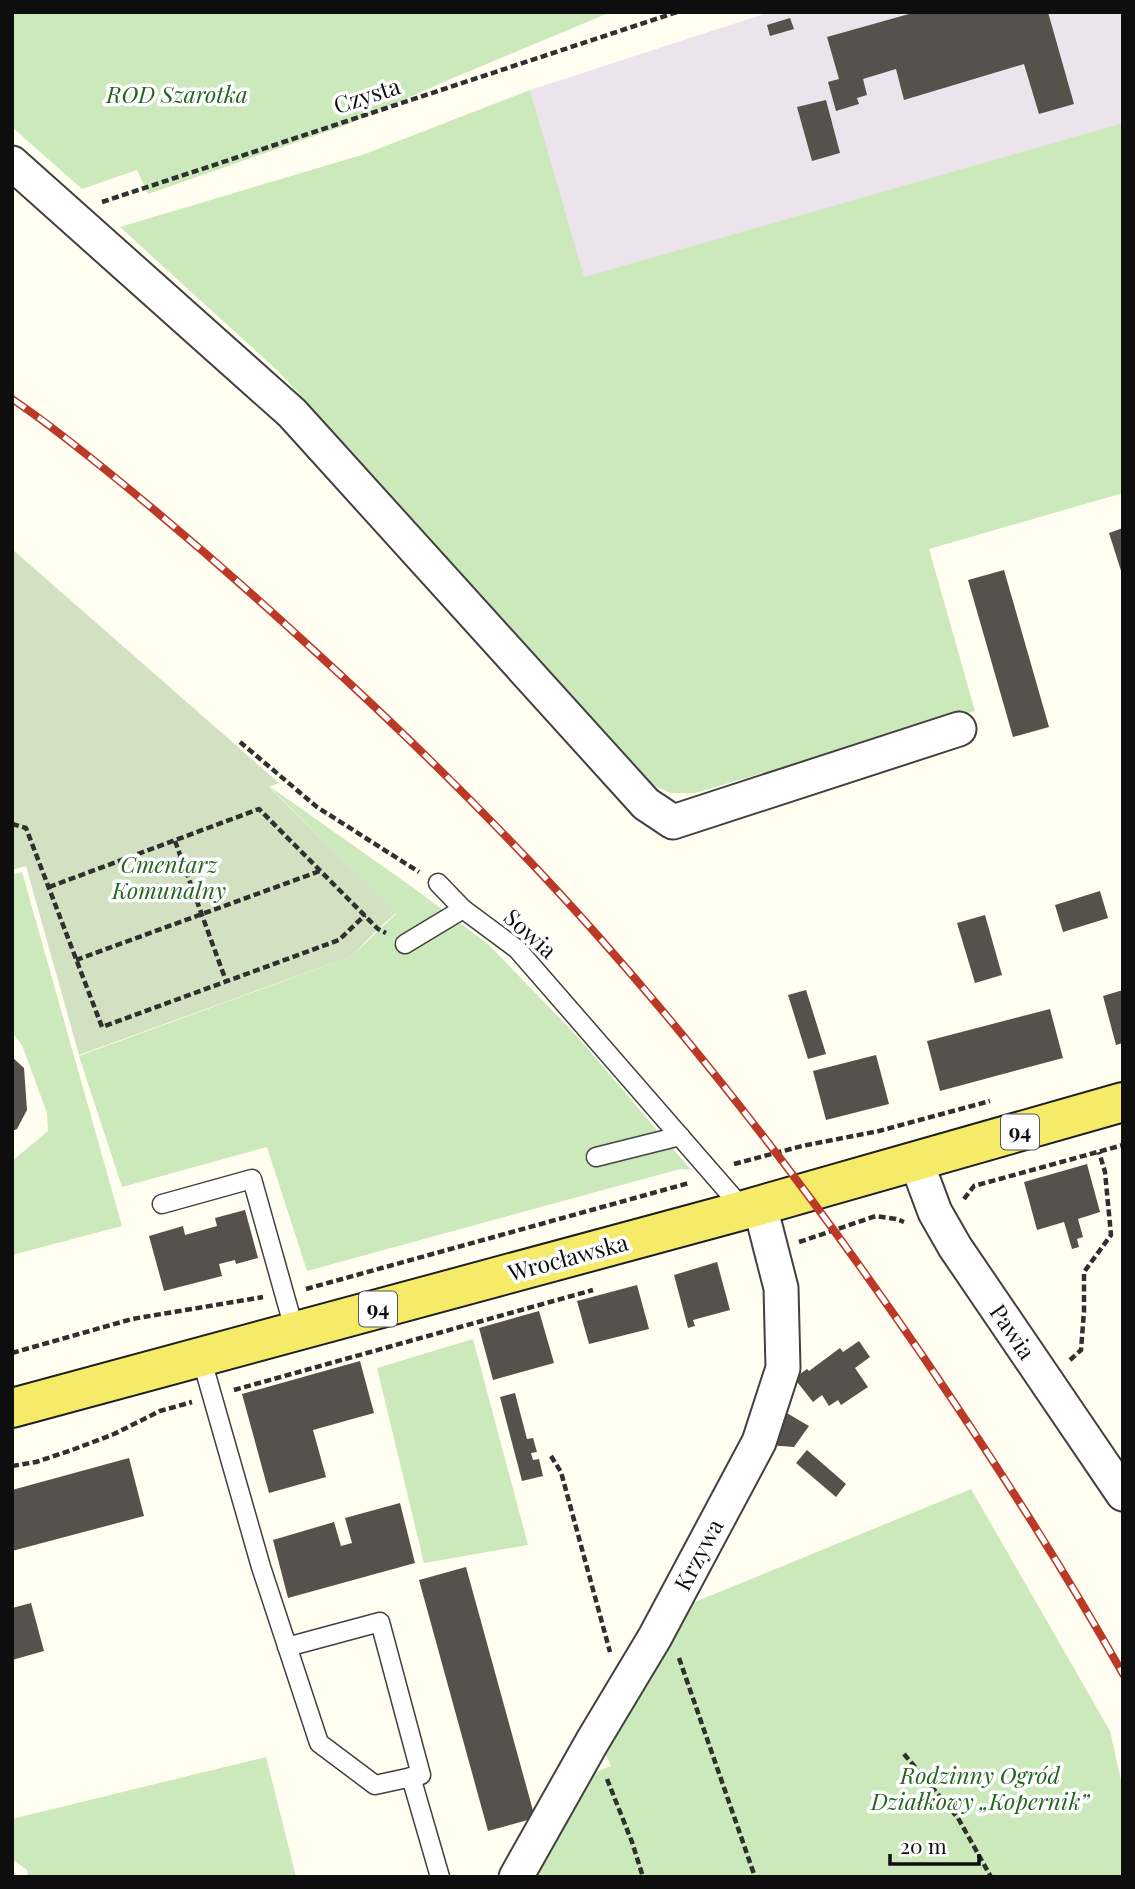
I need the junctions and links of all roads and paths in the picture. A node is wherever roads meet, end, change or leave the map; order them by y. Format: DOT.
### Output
graph roads {
  1 [pos="677,12"];
  2 [pos="12,163"];
  3 [pos="68,214"];
  4 [pos="960,729"];
  5 [pos="240,742"];
  6 [pos="12,824"];
  7 [pos="175,841"];
  8 [pos="320,871"];
  9 [pos="438,883"];
  10 [pos="49,887"];
  11 [pos="463,909"];
  12 [pos="202,914"];
  13 [pos="365,915"];
  14 [pos="378,929"];
  15 [pos="405,944"];
  16 [pos="76,960"];
  17 [pos="226,981"];
  18 [pos="1001,1098"];
  19 [pos="1123,1102"];
  20 [pos="680,1136"];
  21 [pos="1123,1145"];
  22 [pos="1099,1152"];
  23 [pos="596,1157"];
  24 [pos="916,1161"];
  25 [pos="710,1171"];
  26 [pos="162,1204"];
  27 [pos="752,1208"];
  28 [pos="935,1212"];
  29 [pos="772,1252"];
  30 [pos="603,1287"];
  31 [pos="283,1293"];
  32 [pos="295,1332"];
  33 [pos="12,1353"];
  34 [pos="201,1357"];
  35 [pos="1046,1381"];
  36 [pos="212,1396"];
  37 [pos="12,1408"];
  38 [pos="551,1456"];
  39 [pos="12,1466"];
  40 [pos="1123,1494"];
  41 [pos="665,1618"];
  42 [pos="287,1647"];
  43 [pos="622,1693"];
  44 [pos="592,1742"];
  45 [pos="904,1754"];
  46 [pos="411,1777"];
  47 [pos="440,1877"];
  48 [pos="516,1877"];
  49 [pos="643,1877"];
  50 [pos="755,1877"];
  51 [pos="991,1877"];
  1 -- 3 [label="path, Czysta"];
  2 -- 3 [label="street"];
  3 -- 4 [label="street"];
  5 -- 9 [label="path"];
  6 -- 10 [label="path"];
  7 -- 8 [label="path"];
  7 -- 10 [label="path"];
  7 -- 12 [label="path"];
  8 -- 12 [label="path"];
  8 -- 13 [label="path"];
  9 -- 11 [label="lane, Sowia"];
  10 -- 16 [label="path"];
  11 -- 15 [label="lane"];
  11 -- 20 [label="lane, Sowia"];
  12 -- 16 [label="path"];
  12 -- 17 [label="path"];
  13 -- 14 [label="path"];
  13 -- 17 [label="path"];
  16 -- 17 [label="path"];
  18 -- 25 [label="path"];
  19 -- 24 [label="main road, Wrocławska / 94"];
  20 -- 23 [label="lane"];
  20 -- 25 [label="lane, Sowia"];
  21 -- 22 [label="path"];
  22 -- 28 [label="path"];
  22 -- 35 [label="path"];
  24 -- 27 [label="main road, Wrocławska / 94"];
  24 -- 28 [label="street, Pawia"];
  25 -- 27 [label="lane, Sowia"];
  25 -- 31 [label="path"];
  26 -- 31 [label="lane"];
  27 -- 29 [label="street, Krzywa"];
  27 -- 32 [label="main road, Wrocławska / 94"];
  28 -- 29 [label="path"];
  28 -- 35 [label="street, Pawia"];
  29 -- 41 [label="street, Krzywa"];
  30 -- 36 [label="path"];
  31 -- 32 [label="lane"];
  31 -- 33 [label="path"];
  32 -- 34 [label="main road, Wrocławska / 94"];
  34 -- 36 [label="lane"];
  34 -- 37 [label="main road, Wrocławska / 94"];
  35 -- 40 [label="street, Pawia"];
  36 -- 39 [label="path"];
  36 -- 42 [label="lane"];
  38 -- 43 [label="path"];
  41 -- 43 [label="street, Krzywa"];
  41 -- 50 [label="path"];
  42 -- 46 [label="lane"];
  42 -- 46 [label="lane"];
  43 -- 44 [label="street, Krzywa"];
  44 -- 48 [label="street, Krzywa"];
  44 -- 49 [label="path"];
  45 -- 51 [label="path"];
  46 -- 47 [label="lane"];
}
